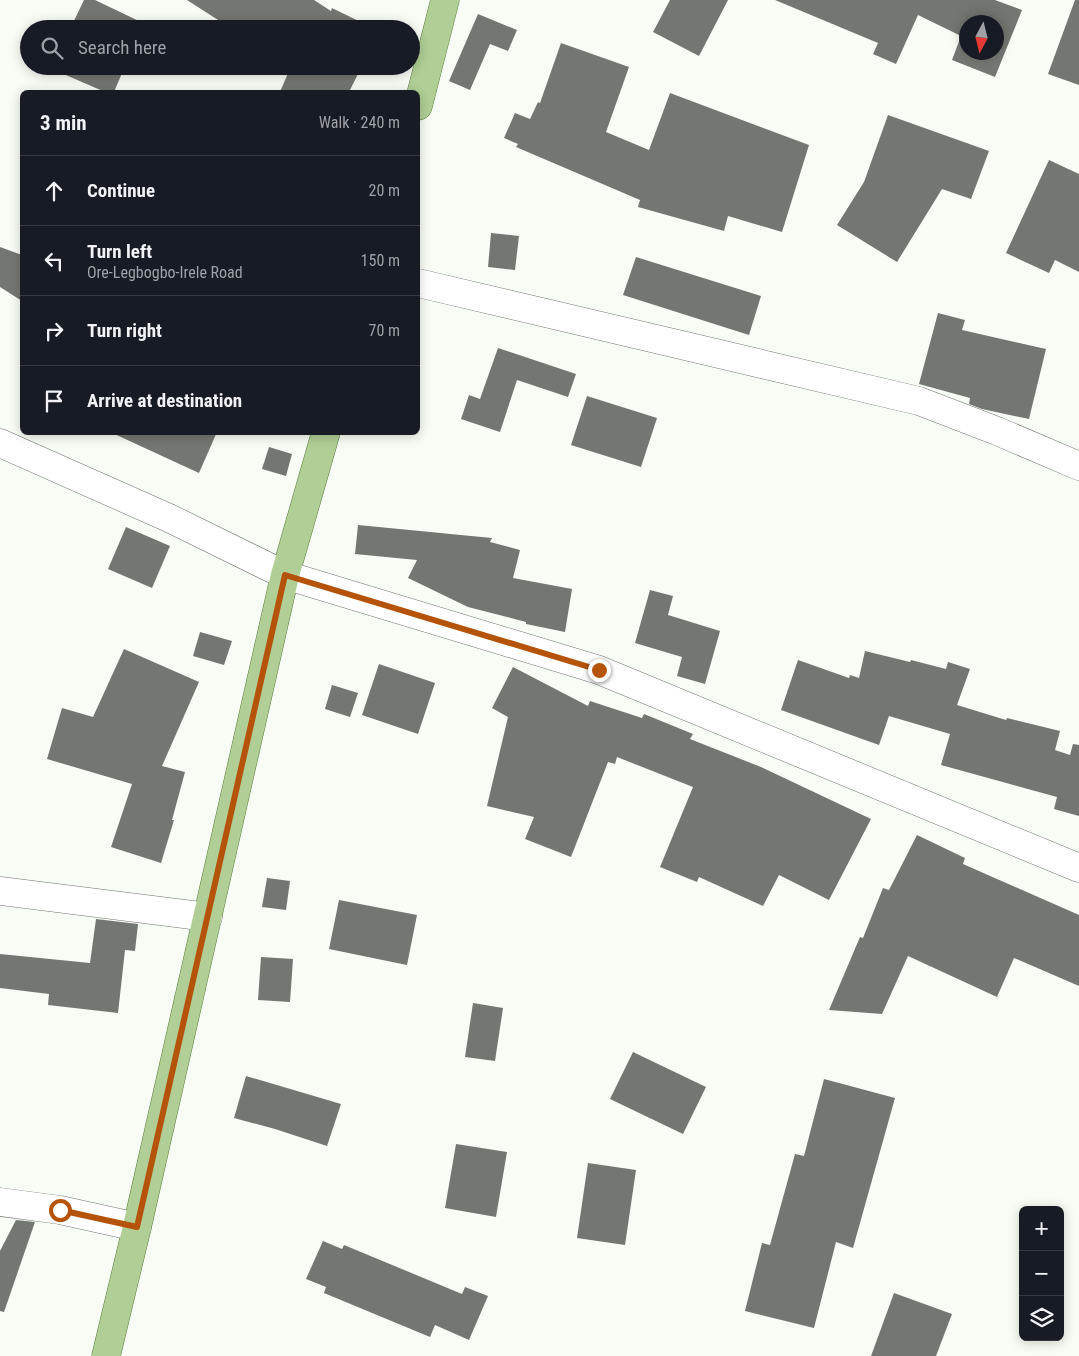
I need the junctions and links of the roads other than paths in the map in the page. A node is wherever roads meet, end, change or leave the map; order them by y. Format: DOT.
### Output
graph roads {
  1 [pos="440,2"];
  2 [pos="420,97"];
  3 [pos="420,283"];
  4 [pos="325,435"];
  5 [pos="0,443"];
  6 [pos="1079,466"];
  7 [pos="285,575"];
  8 [pos="1079,868"];
  9 [pos="0,891"];
  10 [pos="208,917"];
  11 [pos="0,1202"];
  12 [pos="137,1227"];
  13 [pos="106,1356"];
  1 -- 2 [label="main road"];
  3 -- 6 [label="street"];
  4 -- 7 [label="main road"];
  5 -- 7 [label="street"];
  7 -- 8 [label="street"];
  7 -- 10 [label="main road"];
  9 -- 10 [label="street"];
  10 -- 12 [label="main road"];
  11 -- 12 [label="street"];
  12 -- 13 [label="main road"];
}
